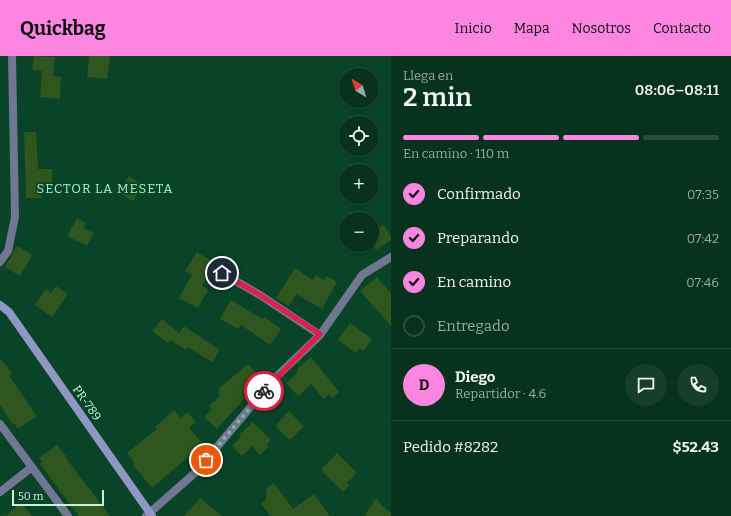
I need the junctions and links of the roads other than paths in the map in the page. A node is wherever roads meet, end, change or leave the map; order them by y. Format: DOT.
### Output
graph roads {
  1 [pos="12,56"];
  2 [pos="391,257"];
  3 [pos="0,262"];
  4 [pos="222,273"];
  5 [pos="0,305"];
  6 [pos="320,334"];
  7 [pos="0,424"];
  8 [pos="32,467"];
  9 [pos="0,492"];
  10 [pos="149,515"];
  11 [pos="68,516"];
  1 -- 3 [label="street"];
  2 -- 6 [label="street"];
  4 -- 6 [label="street"];
  5 -- 10 [label="street, PR-789 / PR-789"];
  6 -- 10 [label="street"];
  7 -- 8 [label="street"];
  8 -- 9 [label="street"];
  8 -- 11 [label="street"];
}
